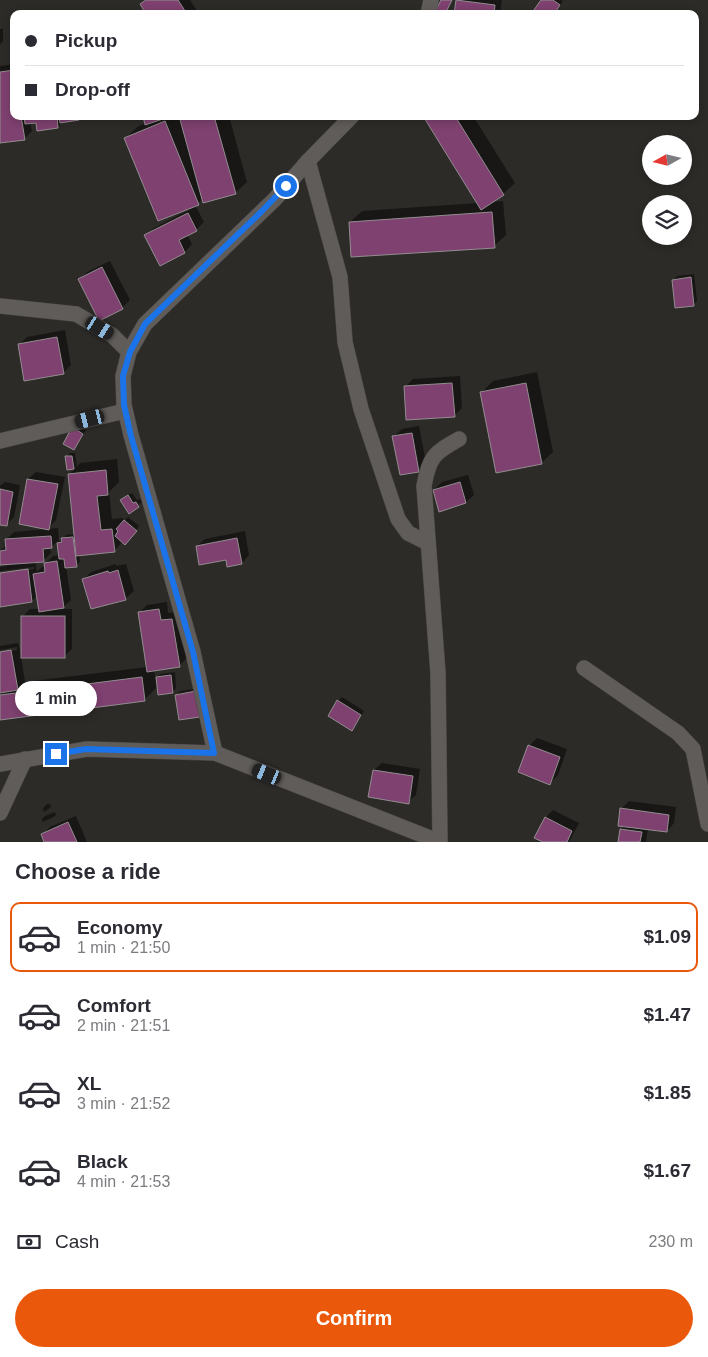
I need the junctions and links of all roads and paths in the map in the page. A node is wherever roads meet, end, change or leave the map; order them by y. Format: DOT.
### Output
graph roads {
  1 [pos="348,120"];
  2 [pos="308,161"];
  3 [pos="0,306"];
  4 [pos="130,352"];
  5 [pos="126,411"];
  6 [pos="459,438"];
  7 [pos="0,441"];
  8 [pos="428,543"];
  9 [pos="584,668"];
  10 [pos="214,753"];
  11 [pos="25,759"];
  12 [pos="0,764"];
  13 [pos="0,813"];
  14 [pos="708,824"];
  1 -- 2 [label="street"];
  2 -- 4 [label="street"];
  2 -- 8 [label="street"];
  3 -- 4 [label="street"];
  4 -- 5 [label="street"];
  5 -- 7 [label="street"];
  5 -- 10 [label="street"];
  6 -- 8 [label="street"];
  8 -- 10 [label="street"];
  9 -- 14 [label="street"];
  10 -- 11 [label="street"];
  11 -- 12 [label="street"];
  11 -- 13 [label="street"];
}
